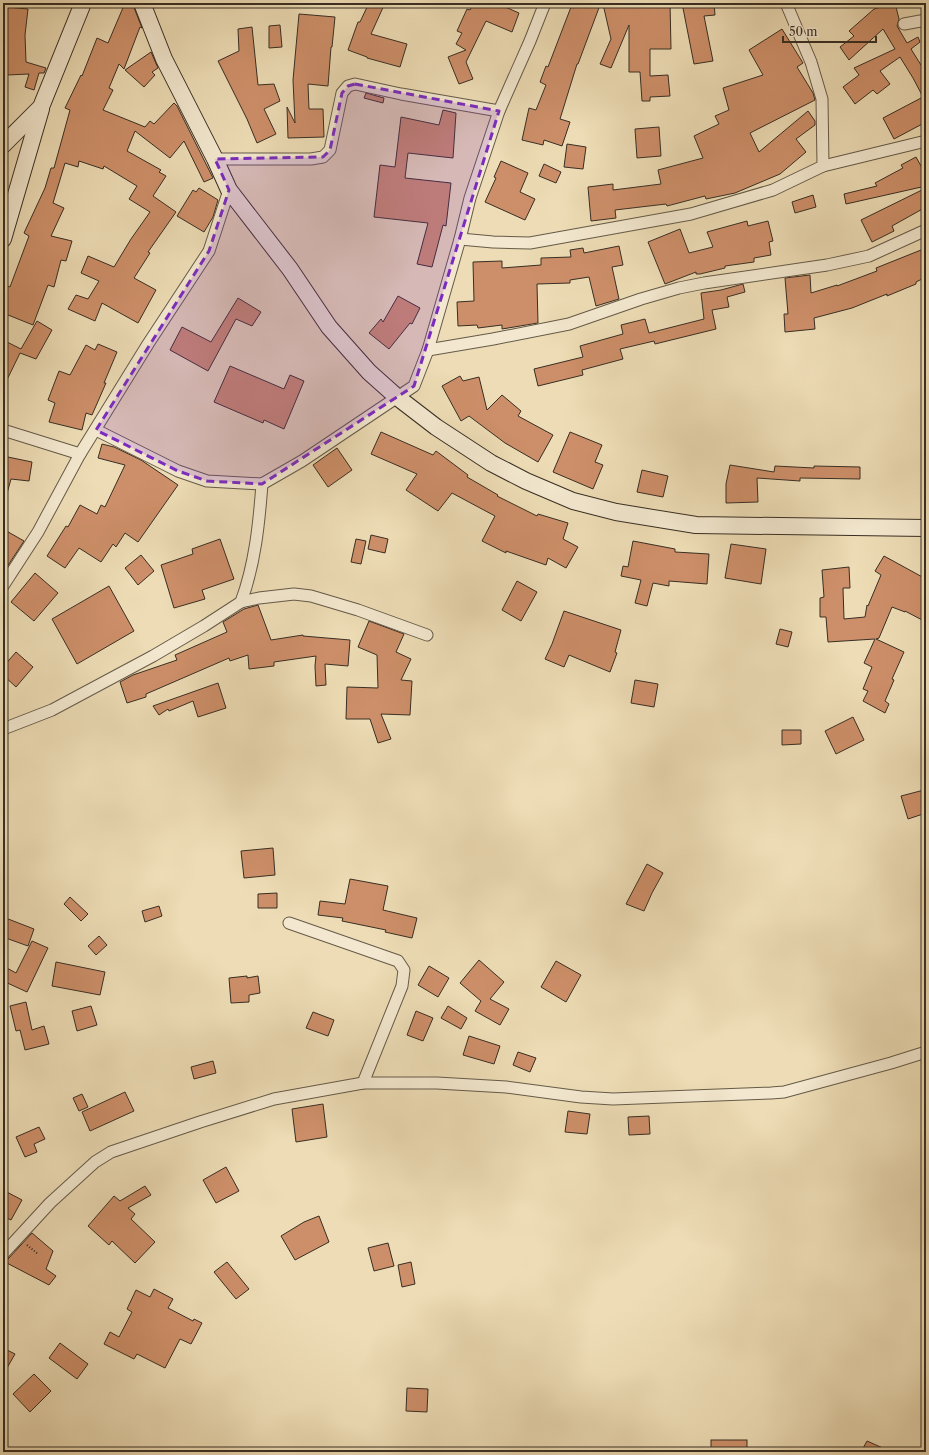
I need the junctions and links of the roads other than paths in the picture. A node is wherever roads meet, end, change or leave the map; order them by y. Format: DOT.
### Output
graph roads {
  1 [pos="83,3"];
  2 [pos="142,3"];
  3 [pos="545,3"];
  4 [pos="786,3"];
  5 [pos="926,20"];
  6 [pos="904,24"];
  7 [pos="41,107"];
  8 [pos="499,111"];
  9 [pos="926,141"];
  10 [pos="3,145"];
  11 [pos="215,159"];
  12 [pos="823,166"];
  13 [pos="228,190"];
  14 [pos="926,230"];
  15 [pos="3,239"];
  16 [pos="460,239"];
  17 [pos="428,350"];
  18 [pos="397,397"];
  19 [pos="3,430"];
  20 [pos="96,430"];
  21 [pos="80,454"];
  22 [pos="262,484"];
  23 [pos="926,528"];
  24 [pos="3,586"];
  25 [pos="241,602"];
  26 [pos="427,635"];
  27 [pos="3,728"];
  28 [pos="289,923"];
  29 [pos="926,1052"];
  30 [pos="363,1083"];
  31 [pos="3,1254"];
  1 -- 7 [label="main road"];
  2 -- 11 [label="main road"];
  3 -- 8 [label="street"];
  4 -- 12 [label="street"];
  5 -- 6 [label="street"];
  7 -- 10 [label="main road"];
  7 -- 15 [label="main road"];
  8 -- 11 [label="street"];
  8 -- 16 [label="street"];
  9 -- 12 [label="street"];
  11 -- 13 [label="main road"];
  12 -- 16 [label="street"];
  13 -- 18 [label="main road"];
  13 -- 20 [label="street"];
  14 -- 17 [label="street"];
  16 -- 17 [label="street"];
  17 -- 18 [label="street"];
  18 -- 22 [label="street"];
  18 -- 23 [label="main road"];
  19 -- 21 [label="street"];
  20 -- 21 [label="street"];
  20 -- 22 [label="street"];
  21 -- 24 [label="street"];
  22 -- 25 [label="street"];
  25 -- 26 [label="street"];
  25 -- 27 [label="street"];
  28 -- 30 [label="street"];
  29 -- 30 [label="street"];
  30 -- 31 [label="street"];
}
